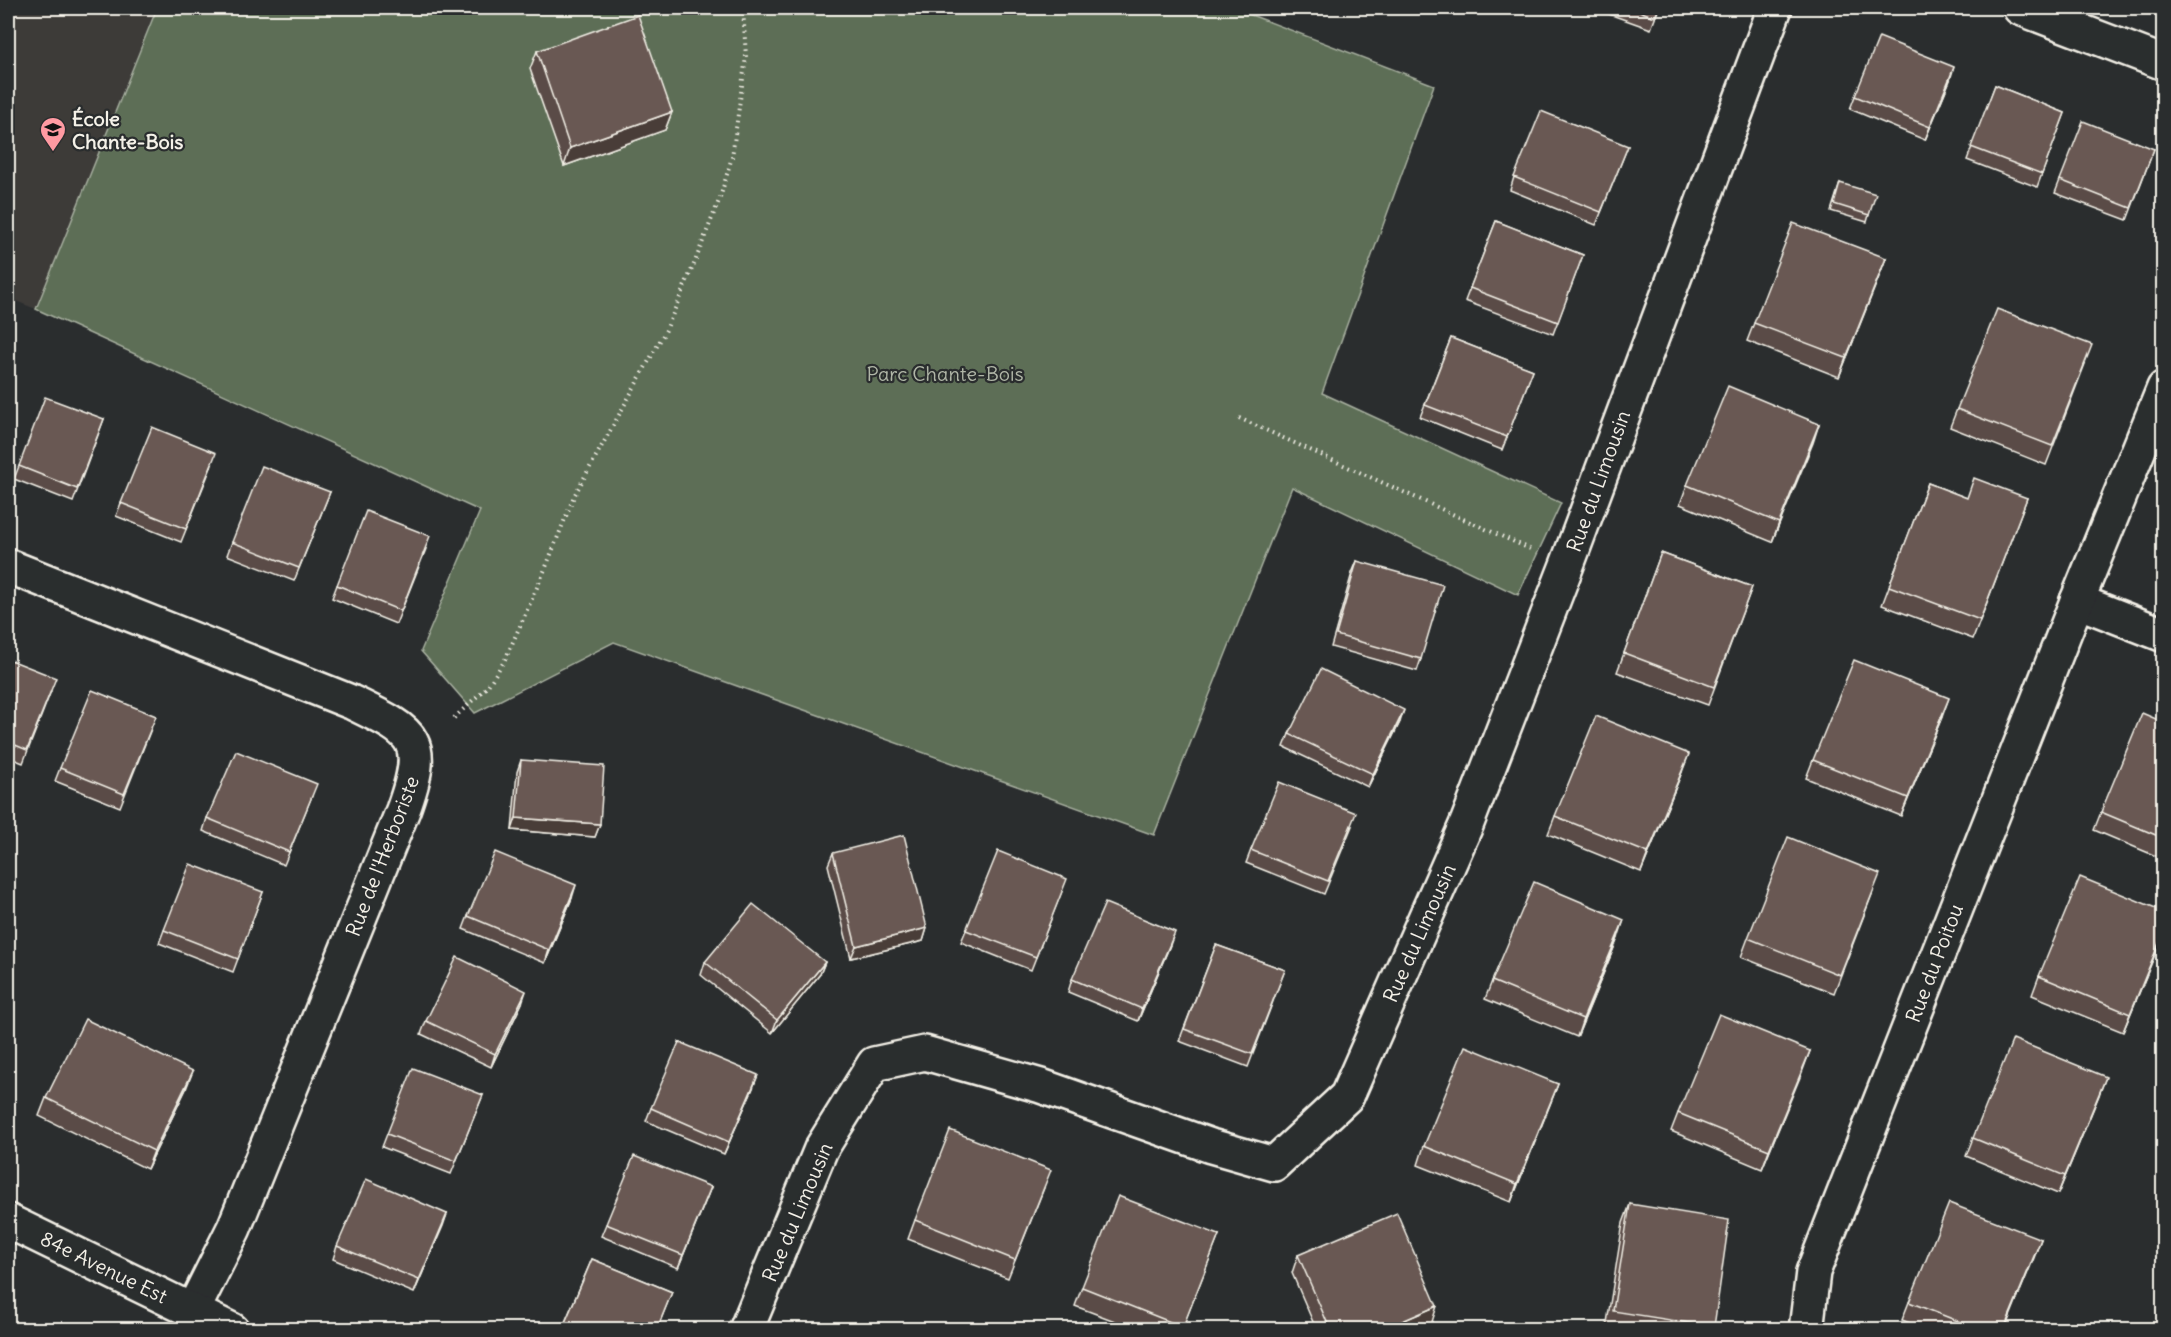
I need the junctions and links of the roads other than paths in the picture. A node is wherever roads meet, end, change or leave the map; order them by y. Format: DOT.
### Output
graph roads {
  1 [pos="1775,8"];
  2 [pos="2020,8"];
  3 [pos="2163,63"];
  4 [pos="2163,388"];
  5 [pos="8,567"];
  6 [pos="2077,601"];
  7 [pos="2163,635"];
  8 [pos="8,1221"];
  9 [pos="193,1310"];
  10 [pos="232,1329"];
  11 [pos="746,1329"];
  12 [pos="1806,1329"];
  1 -- 11 [label="street, Rue du Limousin"];
  2 -- 3 [label="street"];
  4 -- 6 [label="street, Rue du Poitou"];
  5 -- 9 [label="street, Rue de l'Herboriste"];
  6 -- 7 [label="street"];
  6 -- 12 [label="street, Rue du Poitou"];
  8 -- 9 [label="street, 84e Avenue Est"];
  9 -- 10 [label="street, 84e Avenue Est"];
}
